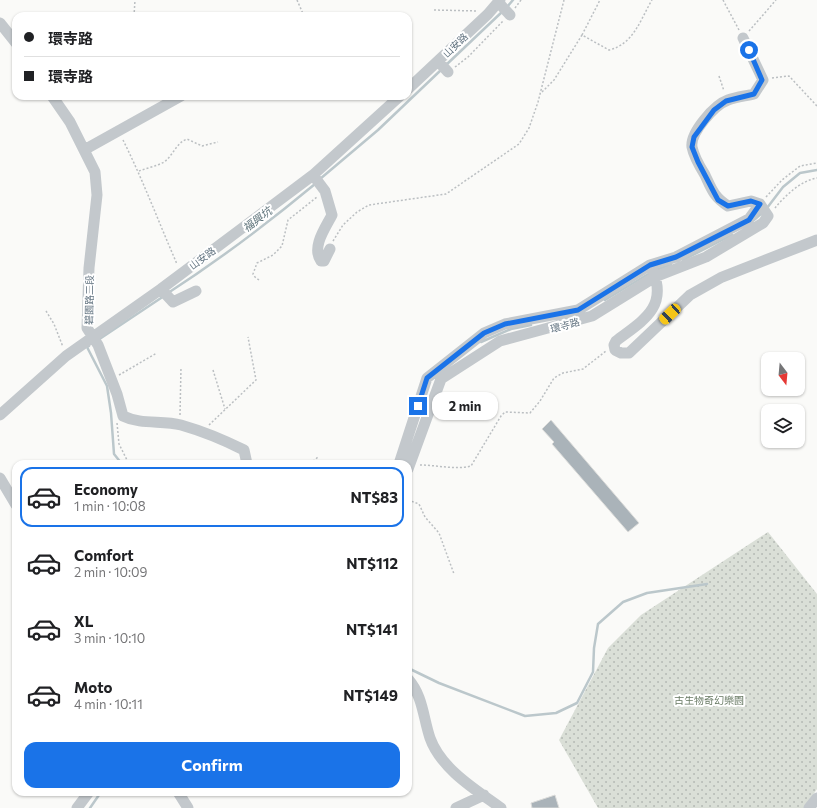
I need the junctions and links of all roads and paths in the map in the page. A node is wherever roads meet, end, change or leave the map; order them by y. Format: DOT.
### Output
graph roads {
  1 [pos="134,0"];
  2 [pos="297,0"];
  3 [pos="521,0"];
  4 [pos="564,0"];
  5 [pos="600,0"];
  6 [pos="652,0"];
  7 [pos="723,0"];
  8 [pos="776,0"];
  9 [pos="499,1"];
  10 [pos="434,10"];
  11 [pos="134,12"];
  12 [pos="302,12"];
  13 [pos="488,14"];
  14 [pos="510,14"];
  15 [pos="0,23"];
  16 [pos="582,35"];
  17 [pos="12,38"];
  18 [pos="743,38"];
  19 [pos="438,61"];
  20 [pos="448,72"];
  21 [pos="719,76"];
  22 [pos="762,80"];
  23 [pos="412,85"];
  24 [pos="541,94"];
  25 [pos="55,100"];
  26 [pos="174,100"];
  27 [pos="396,100"];
  28 [pos="726,101"];
  29 [pos="817,106"];
  30 [pos="118,131"];
  31 [pos="218,142"];
  32 [pos="84,150"];
  33 [pos="817,163"];
  34 [pos="139,171"];
  35 [pos="312,175"];
  36 [pos="817,178"];
  37 [pos="325,191"];
  38 [pos="764,211"];
  39 [pos="817,240"];
  40 [pos="330,248"];
  41 [pos="653,271"];
  42 [pos="182,273"];
  43 [pos="259,280"];
  44 [pos="161,289"];
  45 [pos="196,291"];
  46 [pos="46,310"];
  47 [pos="92,336"];
  48 [pos="248,337"];
  49 [pos="616,341"];
  50 [pos="157,353"];
  51 [pos="66,356"];
  52 [pos="181,367"];
  53 [pos="213,370"];
  54 [pos="112,379"];
  55 [pos="225,409"];
  56 [pos="0,415"];
  57 [pos="123,416"];
  58 [pos="180,425"];
  59 [pos="200,432"];
  60 [pos="318,457"];
  61 [pos="126,460"];
  62 [pos="245,460"];
  63 [pos="315,460"];
  64 [pos="405,460"];
  65 [pos="412,464"];
  66 [pos="0,478"];
  67 [pos="12,498"];
  68 [pos="412,501"];
  69 [pos="454,574"];
  70 [pos="412,684"];
  71 [pos="484,795"];
  72 [pos="86,796"];
  73 [pos="180,796"];
  74 [pos="817,798"];
  75 [pos="77,808"];
  76 [pos="188,808"];
  77 [pos="456,808"];
  78 [pos="501,808"];
  79 [pos="809,808"];
  1 -- 11 [label="path"];
  2 -- 12 [label="path"];
  3 -- 14 [label="path"];
  4 -- 24 [label="path"];
  5 -- 16 [label="path"];
  6 -- 16 [label="path"];
  7 -- 18 [label="path"];
  8 -- 18 [label="path"];
  9 -- 13 [label="street, 山安路"];
  9 -- 14 [label="street"];
  10 -- 13 [label="path"];
  13 -- 19 [label="street, 山安路"];
  14 -- 20 [label="path"];
  15 -- 17 [label="street"];
  16 -- 24 [label="path"];
  18 -- 22 [label="street"];
  19 -- 20 [label="street"];
  19 -- 23 [label="street, 山安路"];
  21 -- 28 [label="path"];
  22 -- 28 [label="street"];
  22 -- 29 [label="path"];
  24 -- 40 [label="path"];
  25 -- 32 [label="street, 碧園路二段"];
  26 -- 30 [label="street"];
  27 -- 35 [label="street, 山安路"];
  28 -- 38 [label="street"];
  30 -- 32 [label="street"];
  30 -- 34 [label="path"];
  31 -- 34 [label="path"];
  32 -- 47 [label="street, 碧園路二段"];
  33 -- 38 [label="path"];
  34 -- 42 [label="path"];
  35 -- 37 [label="street"];
  35 -- 42 [label="street, 山安路"];
  36 -- 38 [label="path"];
  37 -- 40 [label="street"];
  37 -- 43 [label="path"];
  38 -- 41 [label="street, 環寺路"];
  39 -- 49 [label="street"];
  41 -- 49 [label="street"];
  41 -- 64 [label="street, 環寺路"];
  42 -- 44 [label="street, 山安路"];
  44 -- 45 [label="street"];
  44 -- 47 [label="street, 山安路"];
  46 -- 51 [label="path"];
  47 -- 51 [label="street, 山安路"];
  47 -- 54 [label="street, 碧園路二段"];
  48 -- 55 [label="path"];
  49 -- 65 [label="path"];
  50 -- 54 [label="path"];
  51 -- 56 [label="street, 山安路"];
  52 -- 58 [label="path"];
  53 -- 55 [label="path"];
  54 -- 57 [label="street, 碧園路二段"];
  55 -- 59 [label="path"];
  57 -- 58 [label="street"];
  57 -- 61 [label="path"];
  58 -- 59 [label="street"];
  59 -- 62 [label="street"];
  60 -- 63 [label="path"];
  66 -- 67 [label="street"];
  68 -- 69 [label="path"];
  70 -- 71 [label="street"];
  71 -- 77 [label="street"];
  71 -- 78 [label="street"];
  72 -- 75 [label="street"];
  73 -- 76 [label="street"];
  74 -- 79 [label="street"];
}
